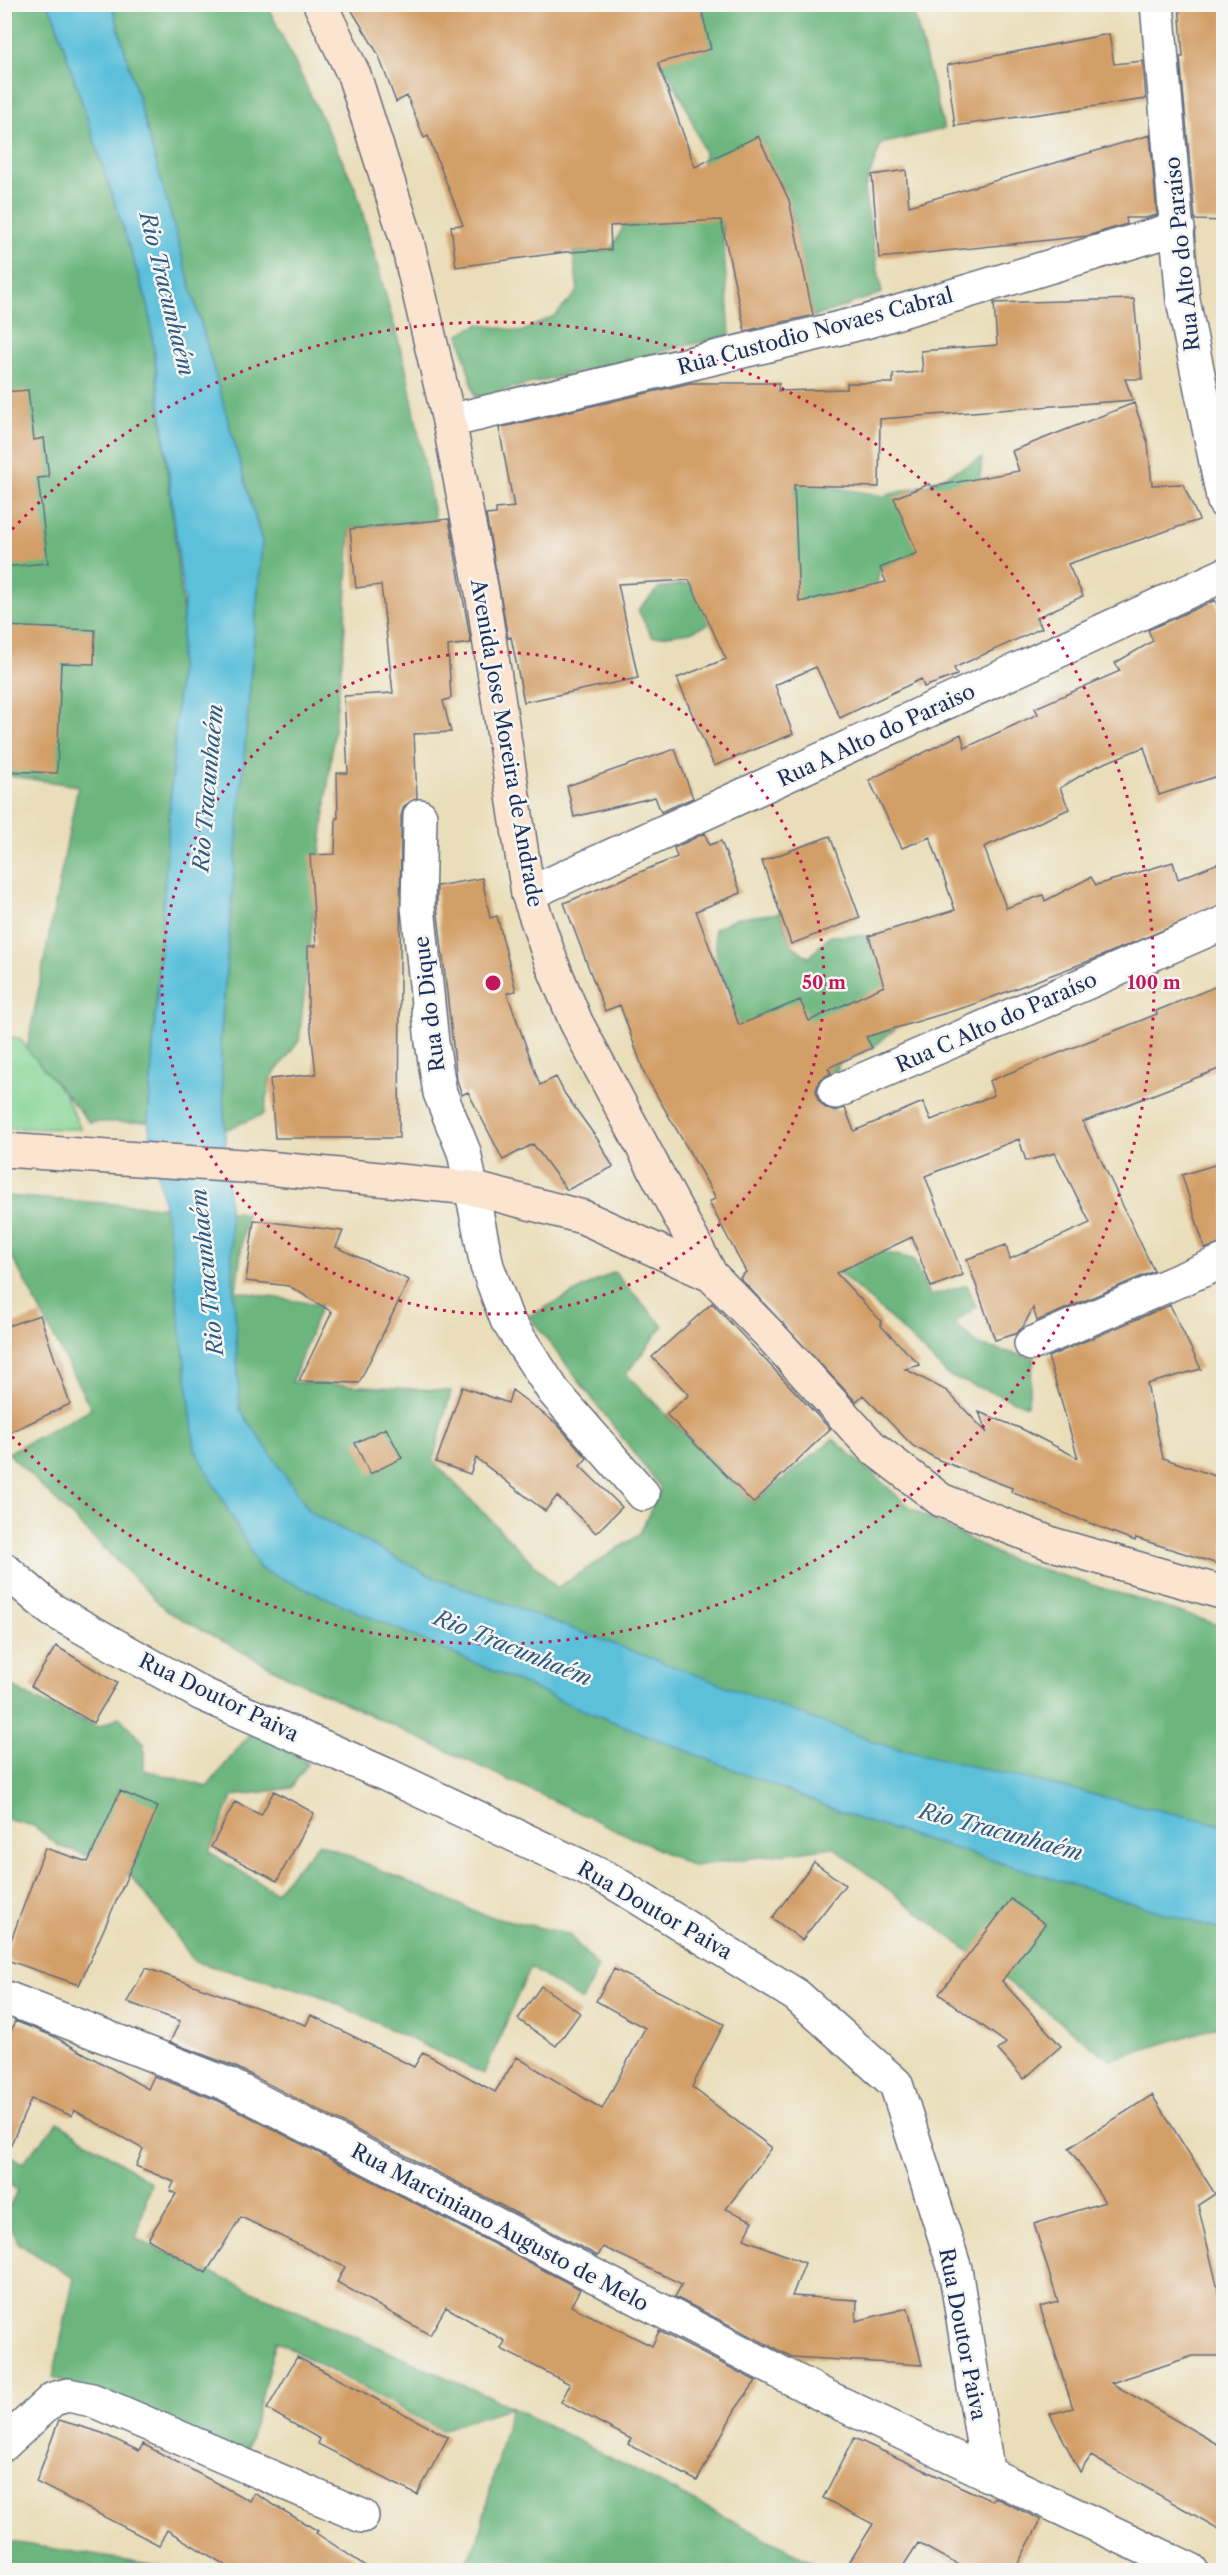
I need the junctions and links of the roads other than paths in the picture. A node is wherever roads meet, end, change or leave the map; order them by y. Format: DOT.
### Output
graph roads {
  1 [pos="320,4"];
  2 [pos="1157,4"];
  3 [pos="1178,228"];
  4 [pos="449,421"];
  5 [pos="1224,502"];
  6 [pos="1224,575"];
  7 [pos="420,816"];
  8 [pos="528,894"];
  9 [pos="1224,923"];
  10 [pos="835,1092"];
  11 [pos="5,1150"];
  12 [pos="471,1188"];
  13 [pos="1224,1261"];
  14 [pos="711,1275"];
  15 [pos="1030,1344"];
  16 [pos="643,1494"];
  17 [pos="4,1569"];
  18 [pos="1224,1593"];
  19 [pos="4,1997"];
  20 [pos="4,2444"];
  21 [pos="988,2475"];
  22 [pos="362,2516"];
  23 [pos="1191,2571"];
  1 -- 4 [label="main road, Avenida Jose Moreira de Andrade"];
  2 -- 3 [label="street, Rua Alto do Paraíso"];
  3 -- 4 [label="street, Rua Custodio Novaes Cabral"];
  3 -- 5 [label="street, Rua Alto do Paraíso"];
  4 -- 8 [label="main road, Avenida Jose Moreira de Andrade"];
  6 -- 8 [label="street, Rua A Alto do Paraiso"];
  7 -- 12 [label="street, Rua do Dique"];
  8 -- 14 [label="main road, Avenida Jose Moreira de Andrade"];
  9 -- 10 [label="street, Rua C Alto do Paraíso"];
  11 -- 12 [label="main road"];
  12 -- 14 [label="main road"];
  12 -- 16 [label="street, Rua do Dique"];
  13 -- 15 [label="street"];
  14 -- 18 [label="main road, Avenida Jose Moreira de Andrade"];
  17 -- 21 [label="street, Rua Doutor Paiva"];
  19 -- 21 [label="street, Rua Marciniano Augusto de Melo"];
  20 -- 22 [label="street"];
  21 -- 23 [label="street, Rua Marciniano Augusto de Melo"];
}
